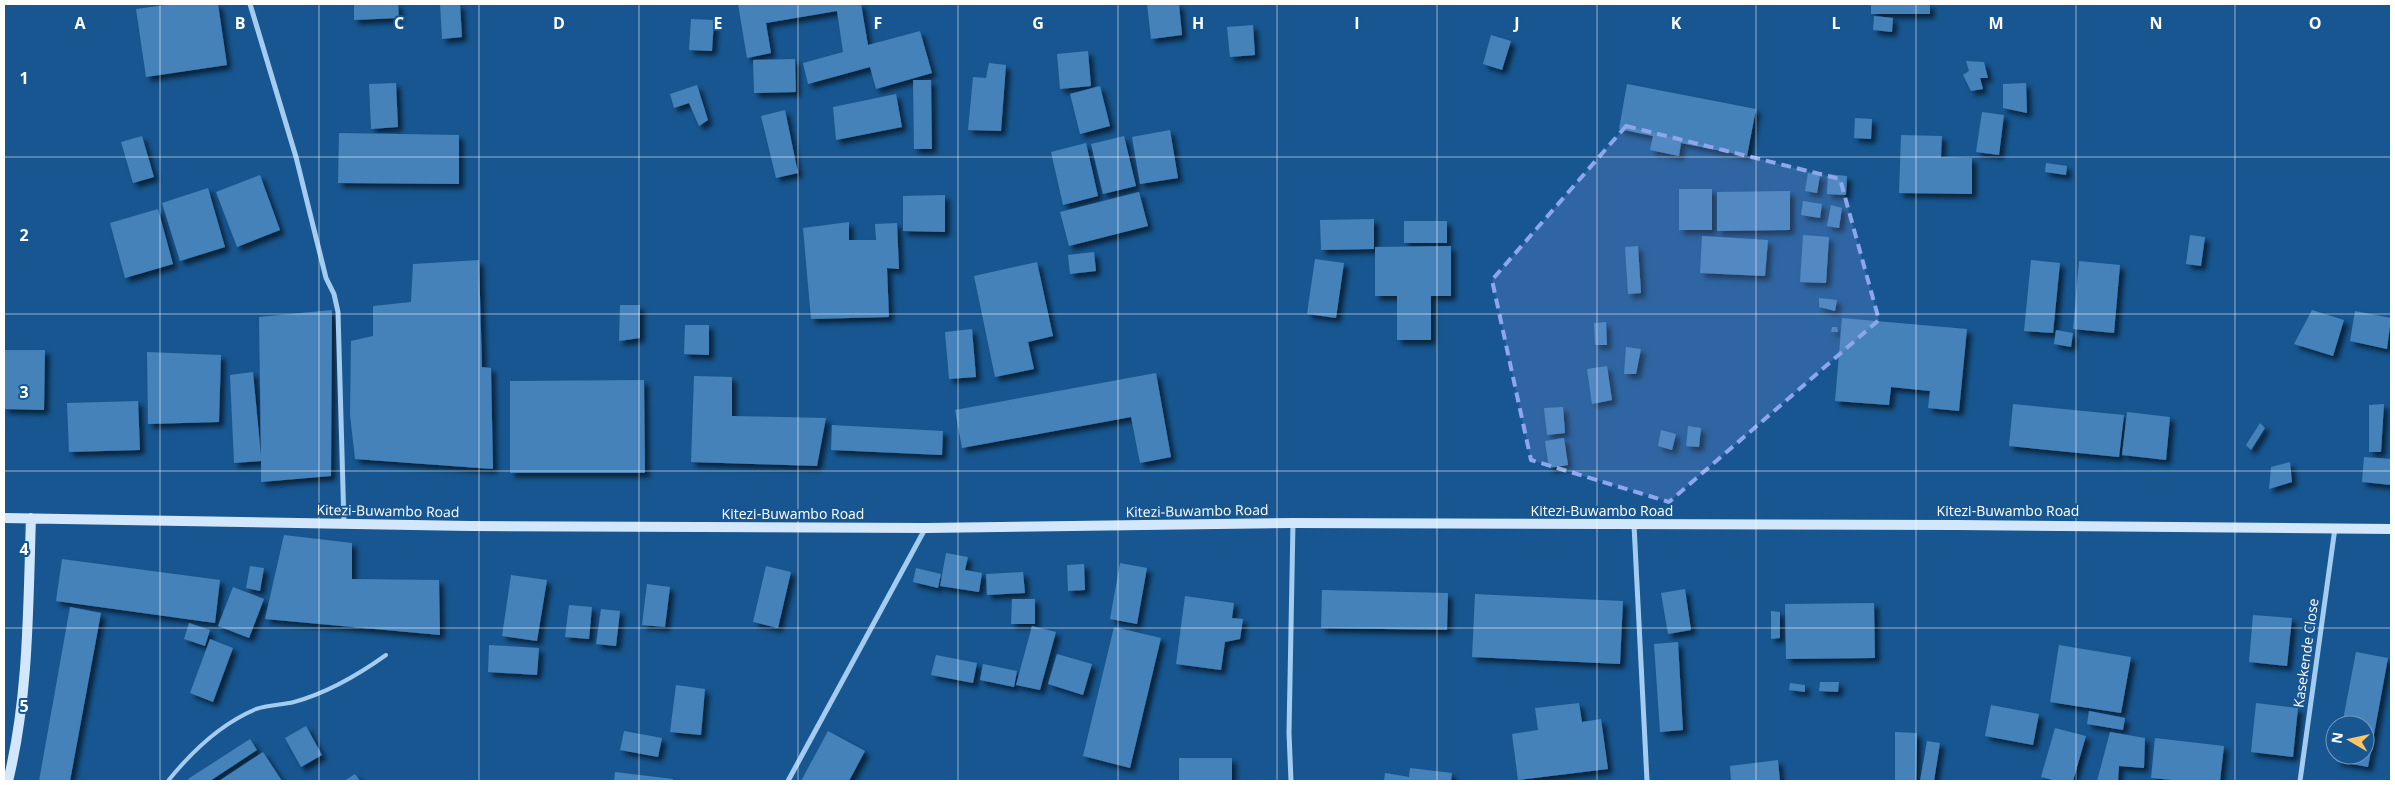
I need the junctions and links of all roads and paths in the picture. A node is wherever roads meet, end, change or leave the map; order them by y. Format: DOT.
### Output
graph roads {
  1 [pos="250,4"];
  2 [pos="4,518"];
  3 [pos="31,518"];
  4 [pos="1293,523"];
  5 [pos="344,524"];
  6 [pos="1634,525"];
  7 [pos="926,528"];
  8 [pos="2335,528"];
  9 [pos="2391,529"];
  10 [pos="386,656"];
  11 [pos="8,781"];
  12 [pos="168,781"];
  13 [pos="788,781"];
  14 [pos="1291,781"];
  15 [pos="1647,781"];
  16 [pos="2300,781"];
  1 -- 5 [label="street"];
  2 -- 3 [label="street, Kitezi-Buwambo Road"];
  3 -- 5 [label="street, Kitezi-Buwambo Road"];
  3 -- 11 [label="street"];
  4 -- 6 [label="street, Kitezi-Buwambo Road"];
  4 -- 7 [label="street, Kitezi-Buwambo Road"];
  4 -- 14 [label="street"];
  5 -- 7 [label="street, Kitezi-Buwambo Road"];
  6 -- 8 [label="street, Kitezi-Buwambo Road"];
  6 -- 15 [label="street"];
  7 -- 13 [label="street"];
  8 -- 9 [label="street, Kitezi-Buwambo Road"];
  8 -- 16 [label="street, Kasekende Close"];
  10 -- 12 [label="lane"];
}
